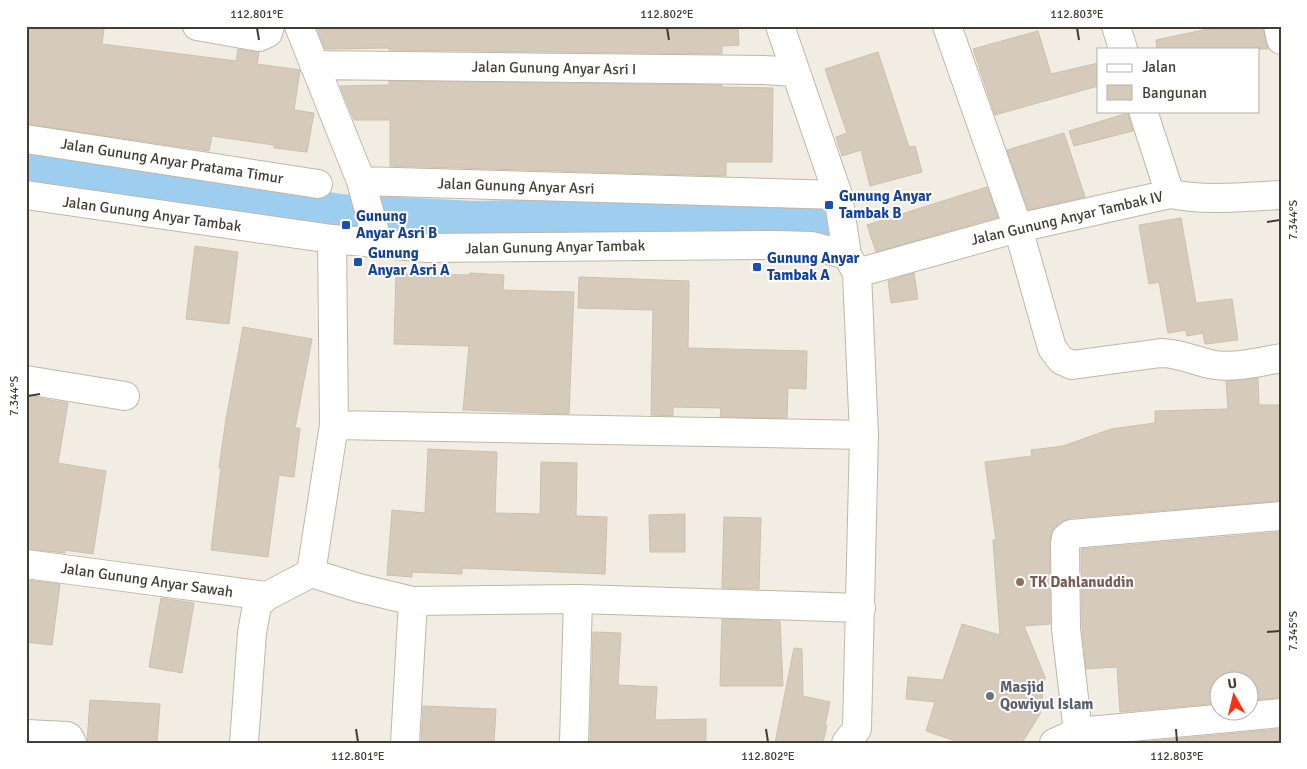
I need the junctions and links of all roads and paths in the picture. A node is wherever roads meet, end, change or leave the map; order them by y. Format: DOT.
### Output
graph roads {
  1 [pos="197,26"];
  2 [pos="299,26"];
  3 [pos="780,26"];
  4 [pos="947,26"];
  5 [pos="1116,26"];
  6 [pos="1278,26"];
  7 [pos="265,32"];
  8 [pos="1281,40"];
  9 [pos="1123,48"];
  10 [pos="314,65"];
  11 [pos="795,72"];
  12 [pos="1144,112"];
  13 [pos="26,139"];
  14 [pos="318,184"];
  15 [pos="363,185"];
  16 [pos="1170,194"];
  17 [pos="26,195"];
  18 [pos="838,195"];
  19 [pos="1281,195"];
  20 [pos="1018,228"];
  21 [pos="376,233"];
  22 [pos="332,239"];
  23 [pos="852,264"];
  24 [pos="1281,358"];
  25 [pos="26,380"];
  26 [pos="125,396"];
  27 [pos="334,424"];
  28 [pos="864,435"];
  29 [pos="1281,516"];
  30 [pos="26,564"];
  31 [pos="311,573"];
  32 [pos="267,596"];
  33 [pos="578,599"];
  34 [pos="413,600"];
  35 [pos="861,608"];
  36 [pos="1281,713"];
  37 [pos="26,734"];
  38 [pos="1066,737"];
  39 [pos="859,738"];
  40 [pos="72,743"];
  41 [pos="244,743"];
  42 [pos="405,743"];
  43 [pos="574,743"];
  1 -- 7 [label="street"];
  2 -- 10 [label="street"];
  3 -- 11 [label="street"];
  4 -- 20 [label="street"];
  5 -- 9 [label="street"];
  6 -- 8 [label="street"];
  10 -- 11 [label="street, Jalan Gunung Anyar Asri I"];
  10 -- 15 [label="street"];
  11 -- 18 [label="street"];
  12 -- 16 [label="street"];
  13 -- 14 [label="street, Jalan Gunung Anyar Pratama Timur"];
  15 -- 18 [label="street, Jalan Gunung Anyar Asri"];
  15 -- 21 [label="street"];
  16 -- 19 [label="street, Jalan Gunung Anyar Tambak IV"];
  16 -- 20 [label="street, Jalan Gunung Anyar Tambak IV"];
  17 -- 22 [label="street, Jalan Gunung Anyar Tambak"];
  18 -- 23 [label="street"];
  20 -- 23 [label="street, Jalan Gunung Anyar Tambak IV"];
  20 -- 24 [label="street"];
  21 -- 22 [label="street, Jalan Gunung Anyar Tambak"];
  21 -- 23 [label="street, Jalan Gunung Anyar Tambak"];
  22 -- 27 [label="street"];
  23 -- 28 [label="street"];
  25 -- 26 [label="street"];
  27 -- 28 [label="street"];
  27 -- 31 [label="street"];
  28 -- 35 [label="street"];
  29 -- 38 [label="street"];
  30 -- 32 [label="street, Jalan Gunung Anyar Sawah"];
  31 -- 32 [label="street"];
  31 -- 34 [label="street"];
  32 -- 41 [label="street"];
  33 -- 34 [label="street"];
  33 -- 35 [label="street"];
  33 -- 43 [label="street"];
  34 -- 42 [label="street"];
  35 -- 39 [label="street"];
  36 -- 38 [label="street"];
  37 -- 40 [label="street"];
}
